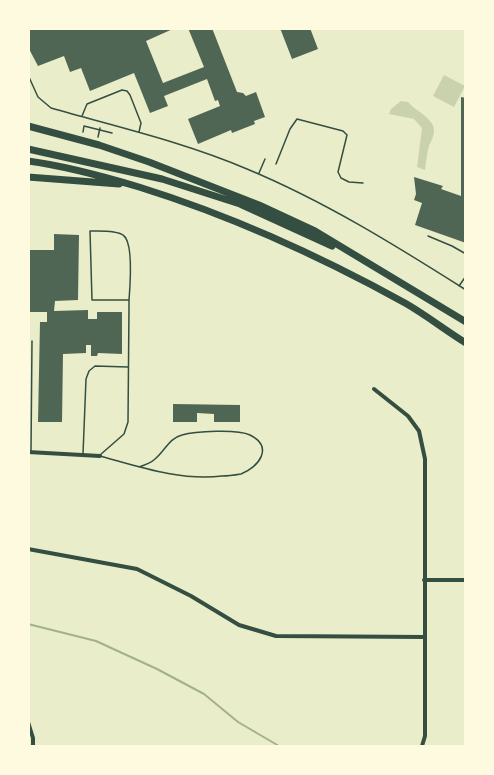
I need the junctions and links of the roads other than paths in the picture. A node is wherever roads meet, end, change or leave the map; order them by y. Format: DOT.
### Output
graph roads {
  1 [pos="28,75"];
  2 [pos="82,117"];
  3 [pos="28,126"];
  4 [pos="139,133"];
  5 [pos="28,149"];
  6 [pos="265,159"];
  7 [pos="28,161"];
  8 [pos="259,174"];
  9 [pos="28,177"];
  10 [pos="133,186"];
  11 [pos="428,236"];
  12 [pos="465,254"];
  13 [pos="465,276"];
  14 [pos="398,280"];
  15 [pos="459,286"];
  16 [pos="465,290"];
  17 [pos="129,300"];
  18 [pos="465,322"];
  19 [pos="32,341"];
  20 [pos="465,344"];
  21 [pos="129,367"];
  22 [pos="374,389"];
  23 [pos="30,452"];
  24 [pos="83,455"];
  25 [pos="100,456"];
  26 [pos="139,467"];
  27 [pos="28,549"];
  28 [pos="424,580"];
  29 [pos="465,580"];
  30 [pos="425,637"];
  31 [pos="28,722"];
  32 [pos="33,747"];
  33 [pos="422,747"];
  1 -- 2 [label="lane"];
  2 -- 4 [label="lane"];
  2 -- 4 [label="lane"];
  3 -- 14 [label="highway"];
  4 -- 8 [label="lane"];
  5 -- 14 [label="highway"];
  6 -- 8 [label="lane"];
  7 -- 10 [label="highway"];
  8 -- 15 [label="lane"];
  9 -- 10 [label="highway"];
  10 -- 20 [label="highway"];
  11 -- 12 [label="lane"];
  13 -- 15 [label="lane"];
  14 -- 18 [label="highway"];
  15 -- 16 [label="lane"];
  17 -- 17 [label="lane"];
  17 -- 21 [label="lane"];
  19 -- 23 [label="lane"];
  21 -- 24 [label="lane"];
  21 -- 25 [label="lane"];
  22 -- 28 [label="street"];
  23 -- 24 [label="street"];
  24 -- 25 [label="street"];
  25 -- 26 [label="lane"];
  26 -- 26 [label="lane"];
  27 -- 30 [label="street"];
  28 -- 29 [label="street"];
  28 -- 30 [label="street"];
  30 -- 33 [label="street"];
  31 -- 32 [label="street"];
}
